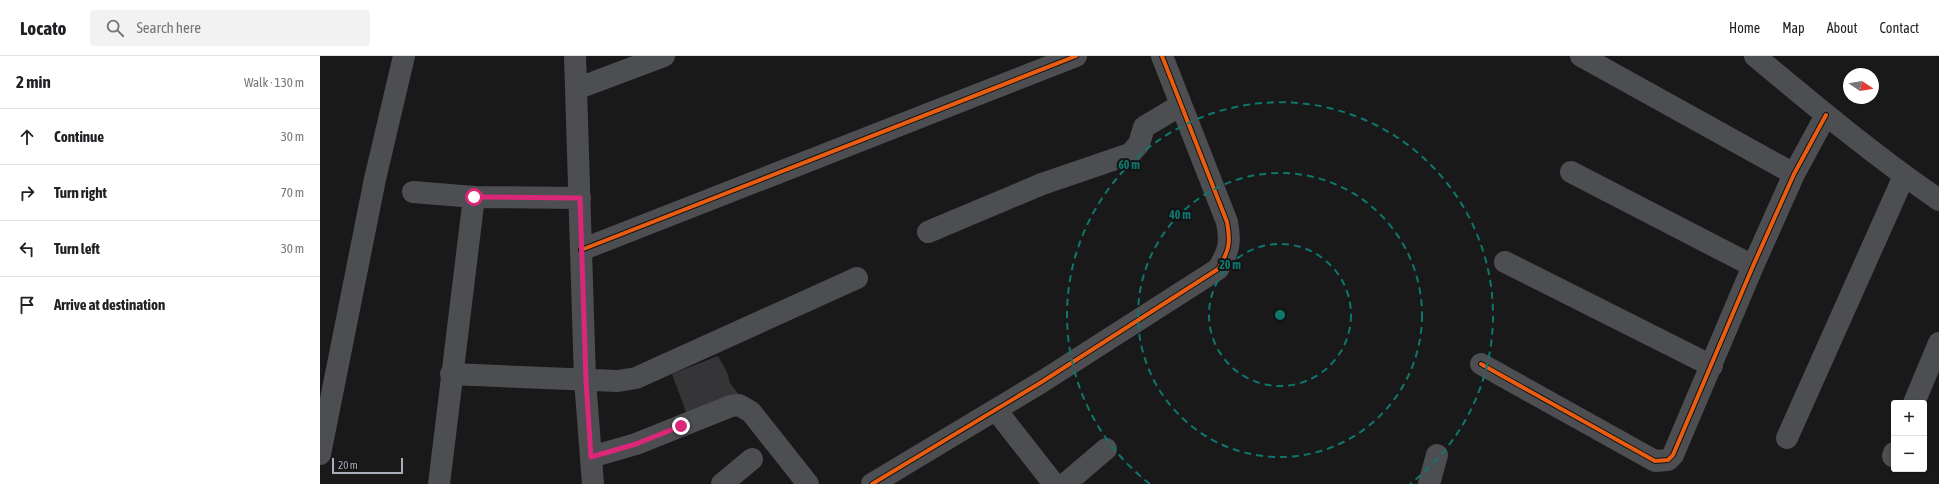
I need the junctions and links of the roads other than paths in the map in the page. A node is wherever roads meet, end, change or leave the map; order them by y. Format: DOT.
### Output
graph roads {
  1 [pos="404,56"];
  2 [pos="575,56"];
  3 [pos="664,56"];
  4 [pos="1076,56"];
  5 [pos="1162,56"];
  6 [pos="1581,56"];
  7 [pos="1755,56"];
  8 [pos="576,89"];
  9 [pos="1181,105"];
  10 [pos="1826,115"];
  11 [pos="1571,172"];
  12 [pos="1794,174"];
  13 [pos="1904,176"];
  14 [pos="413,192"];
  15 [pos="474,197"];
  16 [pos="580,198"];
  17 [pos="1939,200"];
  18 [pos="928,232"];
  19 [pos="581,250"];
  20 [pos="1505,262"];
  21 [pos="1753,266"];
  22 [pos="857,278"];
  23 [pos="1939,343"];
  24 [pos="1481,364"];
  25 [pos="1712,366"];
  26 [pos="451,374"];
  27 [pos="586,380"];
  28 [pos="1915,400"];
  29 [pos="996,410"];
  30 [pos="1787,438"];
  31 [pos="1106,449"];
  32 [pos="320,454"];
  33 [pos="1437,455"];
  34 [pos="591,457"];
  35 [pos="752,458"];
  36 [pos="439,484"];
  37 [pos="593,484"];
  38 [pos="722,484"];
  39 [pos="808,484"];
  40 [pos="872,484"];
  41 [pos="1054,484"];
  42 [pos="1065,484"];
  43 [pos="1429,484"];
  1 -- 32 [label="street"];
  2 -- 8 [label="street"];
  3 -- 8 [label="street"];
  4 -- 19 [label="street"];
  5 -- 9 [label="street"];
  6 -- 12 [label="street"];
  7 -- 10 [label="street"];
  8 -- 16 [label="street"];
  9 -- 18 [label="street"];
  9 -- 29 [label="street"];
  10 -- 12 [label="street"];
  10 -- 13 [label="street"];
  11 -- 21 [label="street"];
  12 -- 21 [label="street"];
  13 -- 17 [label="street"];
  13 -- 30 [label="street"];
  14 -- 15 [label="street"];
  15 -- 16 [label="street"];
  15 -- 26 [label="street"];
  16 -- 19 [label="street"];
  19 -- 27 [label="street"];
  20 -- 25 [label="street"];
  21 -- 25 [label="street"];
  22 -- 27 [label="street"];
  23 -- 28 [label="street"];
  24 -- 25 [label="street"];
  26 -- 27 [label="street"];
  26 -- 36 [label="street"];
  27 -- 34 [label="street"];
  29 -- 40 [label="street"];
  29 -- 41 [label="street"];
  31 -- 42 [label="street"];
  33 -- 43 [label="street"];
  34 -- 37 [label="street"];
  34 -- 39 [label="street"];
  35 -- 38 [label="street"];
}
